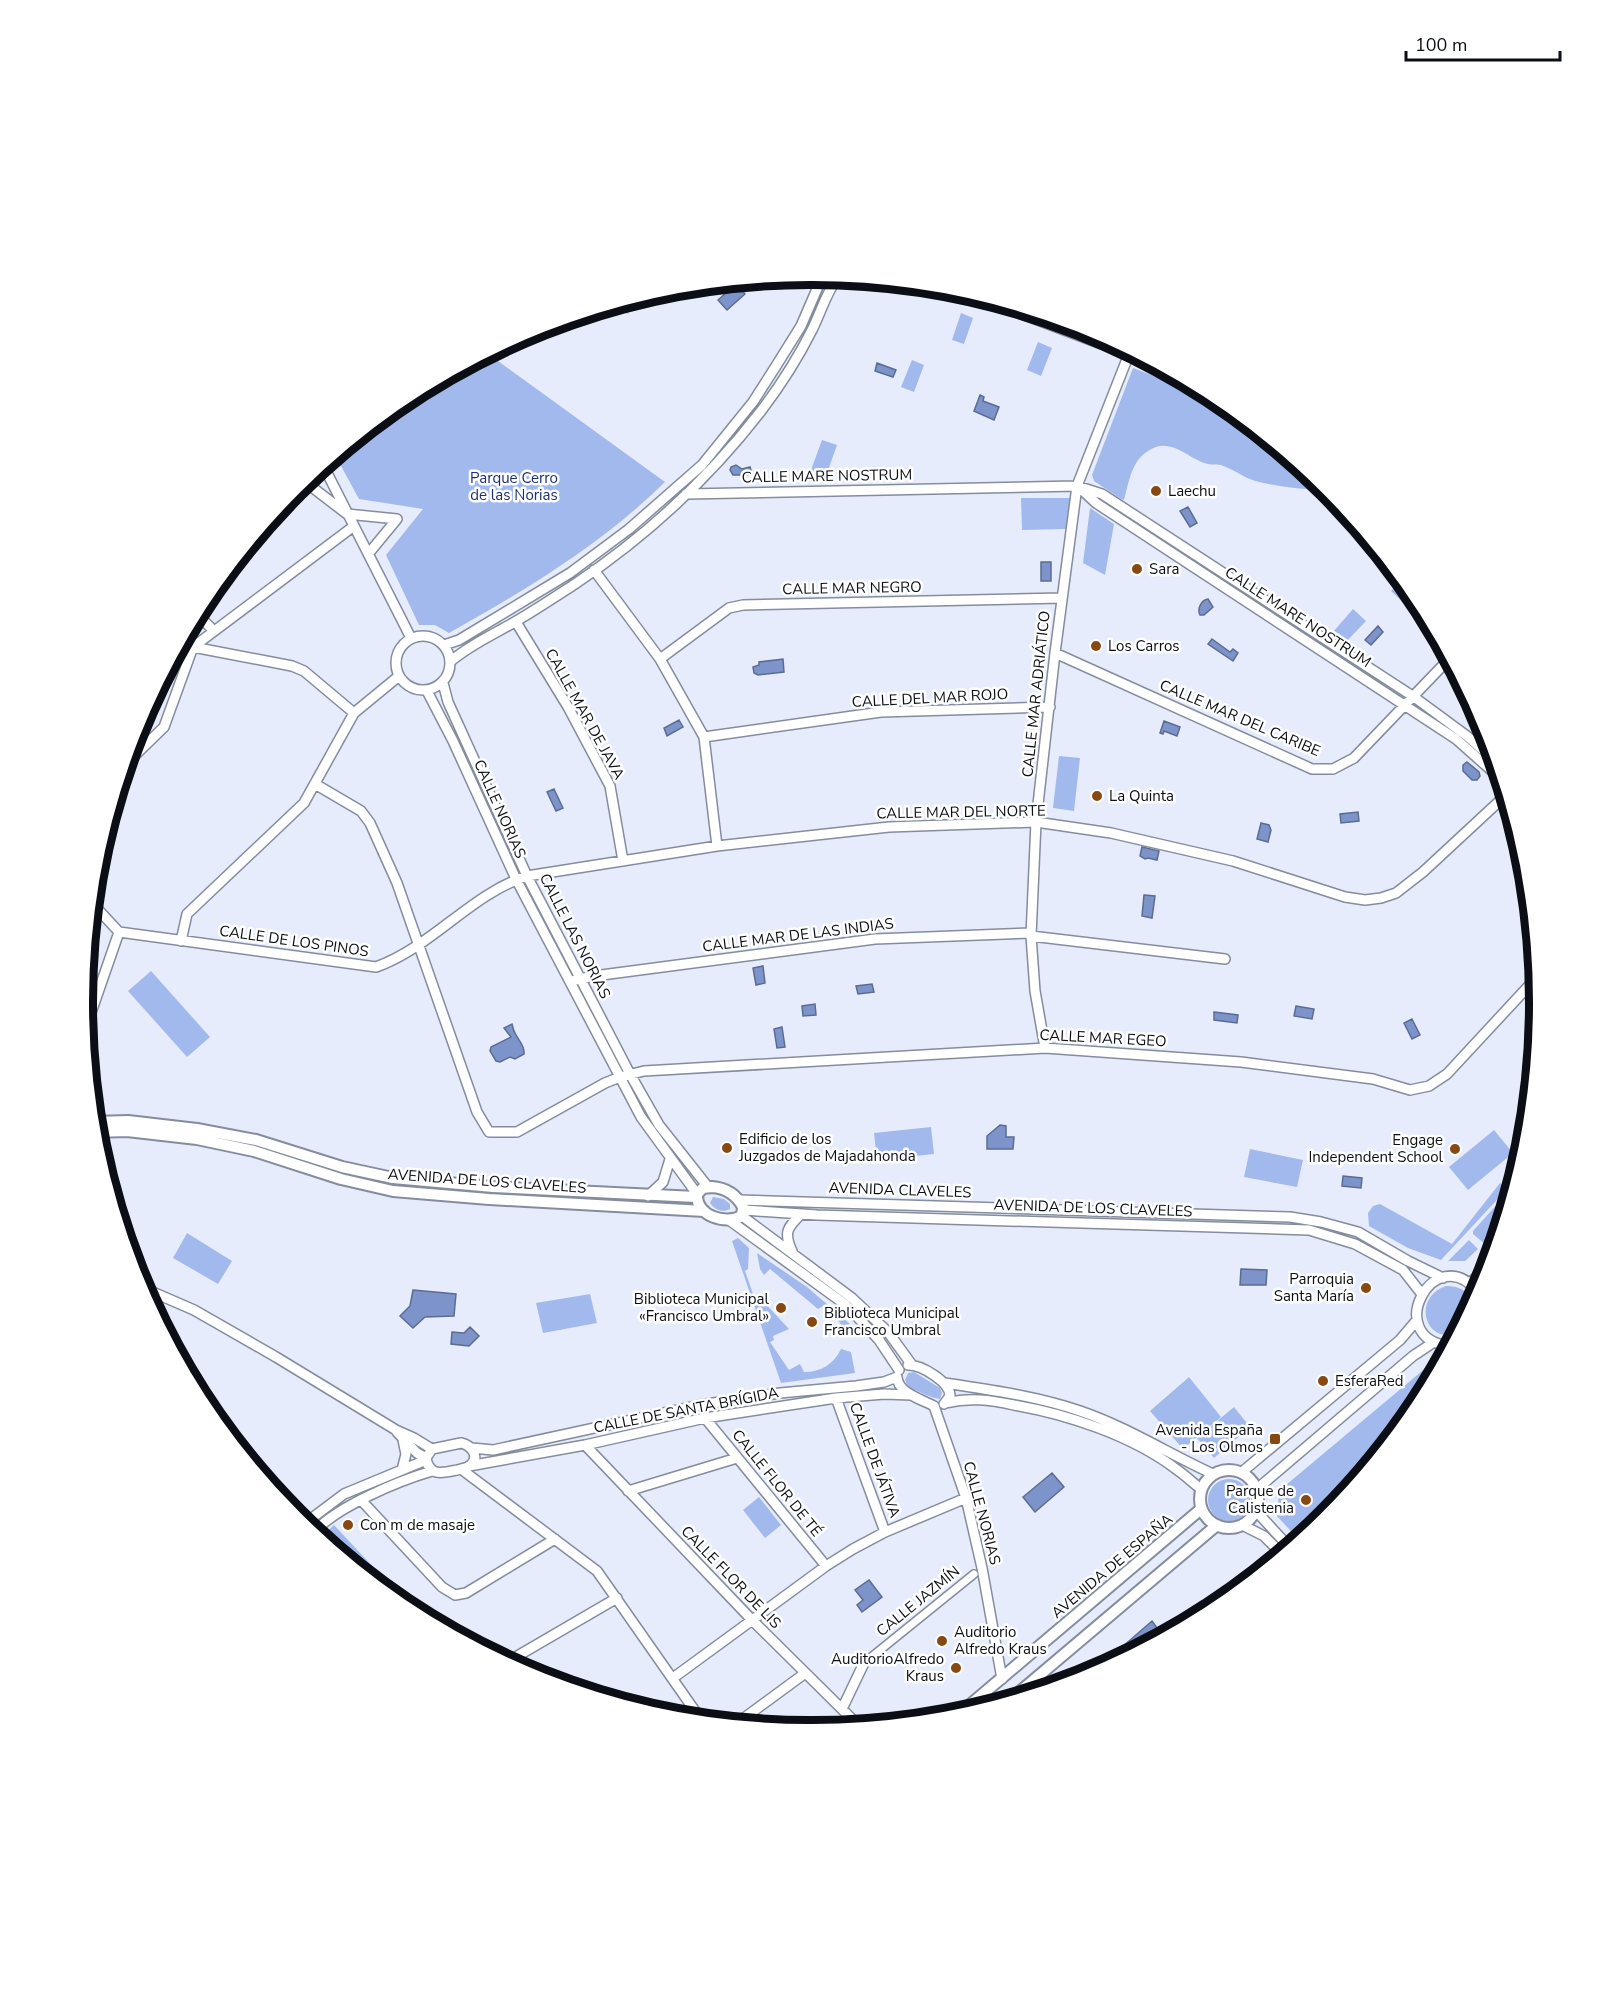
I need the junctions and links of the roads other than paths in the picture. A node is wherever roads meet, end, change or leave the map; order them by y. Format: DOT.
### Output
graph roads {
  1 [pos="819,285"];
  2 [pos="831,285"];
  3 [pos="1127,358"];
  4 [pos="327,473"];
  5 [pos="1077,486"];
  6 [pos="312,487"];
  7 [pos="686,494"];
  8 [pos="348,514"];
  9 [pos="354,526"];
  10 [pos="369,553"];
  11 [pos="594,570"];
  12 [pos="1062,598"];
  13 [pos="203,620"];
  14 [pos="516,622"];
  15 [pos="213,630"];
  16 [pos="411,638"];
  17 [pos="444,645"];
  18 [pos="194,647"];
  19 [pos="1055,653"];
  20 [pos="660,659"];
  21 [pos="451,660"];
  22 [pos="1444,664"];
  23 [pos="399,676"];
  24 [pos="443,683"];
  25 [pos="427,691"];
  26 [pos="1413,697"];
  27 [pos="1406,705"];
  28 [pos="1050,707"];
  29 [pos="354,713"];
  30 [pos="704,737"];
  31 [pos="1482,750"];
  32 [pos="139,751"];
  33 [pos="1489,768"];
  34 [pos="315,784"];
  35 [pos="1500,801"];
  36 [pos="1036,822"];
  37 [pos="717,846"];
  38 [pos="623,861"];
  39 [pos="527,876"];
  40 [pos="516,879"];
  41 [pos="99,910"];
  42 [pos="119,932"];
  43 [pos="1031,935"];
  44 [pos="181,941"];
  45 [pos="418,945"];
  46 [pos="1225,959"];
  47 [pos="580,978"];
  48 [pos="570,982"];
  49 [pos="1528,986"];
  50 [pos="93,1006"];
  51 [pos="1045,1048"];
  52 [pos="625,1076"];
  53 [pos="103,1122"];
  54 [pos="105,1132"];
  55 [pos="670,1159"];
  56 [pos="708,1187"];
  57 [pos="648,1196"];
  58 [pos="696,1196"];
  59 [pos="741,1209"];
  60 [pos="704,1211"];
  61 [pos="801,1214"];
  62 [pos="729,1220"];
  63 [pos="793,1253"];
  64 [pos="1443,1278"];
  65 [pos="1470,1283"];
  66 [pos="155,1292"];
  67 [pos="1421,1293"];
  68 [pos="1417,1320"];
  69 [pos="1434,1342"];
  70 [pos="1442,1344"];
  71 [pos="912,1365"];
  72 [pos="898,1373"];
  73 [pos="945,1383"];
  74 [pos="911,1395"];
  75 [pos="836,1398"];
  76 [pos="946,1403"];
  77 [pos="934,1406"];
  78 [pos="705,1418"];
  79 [pos="396,1430"];
  80 [pos="402,1440"];
  81 [pos="585,1445"];
  82 [pos="472,1448"];
  83 [pos="432,1449"];
  84 [pos="737,1458"];
  85 [pos="426,1459"];
  86 [pos="465,1468"];
  87 [pos="402,1470"];
  88 [pos="432,1471"];
  89 [pos="1242,1472"];
  90 [pos="1214,1474"];
  91 [pos="1201,1489"];
  92 [pos="1257,1489"];
  93 [pos="628,1491"];
  94 [pos="966,1498"];
  95 [pos="361,1500"];
  96 [pos="1202,1509"];
  97 [pos="1256,1511"];
  98 [pos="312,1518"];
  99 [pos="1242,1525"];
  100 [pos="1216,1526"];
  101 [pos="321,1527"];
  102 [pos="885,1532"];
  103 [pos="555,1539"];
  104 [pos="1284,1542"];
  105 [pos="1276,1548"];
  106 [pos="826,1566"];
  107 [pos="974,1574"];
  108 [pos="617,1598"];
  109 [pos="752,1620"];
  110 [pos="516,1657"];
  111 [pos="864,1664"];
  112 [pos="804,1674"];
  113 [pos="673,1678"];
  114 [pos="1002,1679"];
  115 [pos="1025,1687"];
  116 [pos="975,1701"];
  117 [pos="842,1708"];
  118 [pos="695,1711"];
  119 [pos="745,1717"];
  120 [pos="852,1719"];
  1 -- 17 [label="street"];
  2 -- 7 [label="street"];
  3 -- 5 [label="street, CALLE MAR ADRIÁTICO"];
  4 -- 8 [label="street"];
  5 -- 7 [label="street, CALLE MARE NOSTRUM"];
  5 -- 12 [label="street, CALLE MAR ADRIÁTICO"];
  5 -- 26 [label="street, CALLE MARE NOSTRUM"];
  5 -- 27 [label="street, CALLE MARE NOSTRUM"];
  6 -- 8 [label="street"];
  7 -- 11 [label="street"];
  8 -- 9 [label="street"];
  8 -- 10 [label="street"];
  9 -- 10 [label="street"];
  9 -- 15 [label="street"];
  10 -- 16 [label="street"];
  11 -- 14 [label="street"];
  11 -- 20 [label="street"];
  12 -- 19 [label="street, CALLE MAR ADRIÁTICO"];
  12 -- 20 [label="street, CALLE MAR NEGRO"];
  13 -- 15 [label="street"];
  14 -- 21 [label="street"];
  14 -- 38 [label="street, CALLE MAR DE JAVA"];
  15 -- 18 [label="street"];
  16 -- 17 [label="street"];
  16 -- 23 [label="street"];
  17 -- 21 [label="street"];
  18 -- 29 [label="street"];
  18 -- 32 [label="street"];
  19 -- 27 [label="street, CALLE MAR DEL CARIBE"];
  19 -- 28 [label="street, CALLE MAR ADRIÁTICO"];
  20 -- 30 [label="street"];
  21 -- 24 [label="street"];
  22 -- 26 [label="street, CALLE MAR DEL CARIBE"];
  23 -- 25 [label="street"];
  23 -- 29 [label="street"];
  24 -- 25 [label="street"];
  24 -- 39 [label="street, CALLE LAS NORIAS"];
  25 -- 40 [label="street, CALLE NORIAS"];
  26 -- 27 [label="street, CALLE MAR DEL CARIBE"];
  26 -- 31 [label="street, CALLE MARE NOSTRUM"];
  27 -- 33 [label="street, CALLE MARE NOSTRUM"];
  28 -- 30 [label="street, CALLE DEL MAR ROJO"];
  28 -- 36 [label="street, CALLE MAR ADRIÁTICO"];
  29 -- 34 [label="street"];
  30 -- 37 [label="street"];
  34 -- 44 [label="street"];
  34 -- 45 [label="street"];
  35 -- 36 [label="street, CALLE MAR DEL NORTE"];
  36 -- 37 [label="street, CALLE MAR DEL NORTE"];
  36 -- 43 [label="street, CALLE MAR ADRIÁTICO"];
  37 -- 38 [label="street, CALLE MAR DEL NORTE"];
  38 -- 39 [label="street, CALLE MAR DEL NORTE"];
  39 -- 40 [label="street, CALLE MAR DEL NORTE"];
  39 -- 47 [label="street, CALLE LAS NORIAS"];
  40 -- 45 [label="street, CALLE DE LOS PINOS"];
  40 -- 48 [label="street, CALLE NORIAS"];
  41 -- 42 [label="street"];
  42 -- 44 [label="street, CALLE DE LOS PINOS"];
  42 -- 50 [label="street"];
  43 -- 46 [label="street, CALLE MAR DE LAS INDIAS"];
  43 -- 47 [label="street, CALLE MAR DE LAS INDIAS"];
  43 -- 51 [label="street, CALLE MAR ADRIÁTICO"];
  44 -- 45 [label="street, CALLE DE LOS PINOS"];
  45 -- 52 [label="street"];
  47 -- 48 [label="street, CALLE MAR DE LAS INDIAS"];
  47 -- 52 [label="street, CALLE LAS NORIAS"];
  48 -- 52 [label="street, CALLE NORIAS"];
  49 -- 51 [label="street, CALLE MAR EGEO"];
  51 -- 52 [label="street, CALLE MAR EGEO"];
  52 -- 55 [label="street, CALLE NORIAS"];
  52 -- 56 [label="street, CALLE LAS NORIAS"];
  53 -- 57 [label="street, AVENIDA DE LOS CLAVELES"];
  54 -- 60 [label="street, AVENIDA DE LOS CLAVELES"];
  55 -- 57 [label="street"];
  55 -- 58 [label="street, CALLE NORIAS"];
  56 -- 58 [label="street"];
  56 -- 59 [label="street"];
  57 -- 58 [label="street, AVENIDA DE LOS CLAVELES"];
  58 -- 60 [label="street"];
  59 -- 61 [label="street, AVENIDA DE LOS CLAVELES"];
  59 -- 62 [label="street"];
  59 -- 63 [label="street"];
  59 -- 64 [label="street, AVENIDA CLAVELES"];
  60 -- 62 [label="street"];
  61 -- 63 [label="street"];
  61 -- 67 [label="street, AVENIDA DE LOS CLAVELES"];
  62 -- 72 [label="street"];
  63 -- 71 [label="street"];
  64 -- 65 [label="street, AVENIDA CLAVELES"];
  64 -- 67 [label="street"];
  66 -- 79 [label="street"];
  67 -- 68 [label="street"];
  68 -- 69 [label="street"];
  68 -- 89 [label="street"];
  69 -- 70 [label="street"];
  69 -- 92 [label="street"];
  71 -- 72 [label="street, CALLE DE SANTA BRÍGIDA"];
  71 -- 73 [label="street"];
  72 -- 74 [label="street"];
  72 -- 82 [label="street, CALLE DE SANTA BRÍGIDA"];
  73 -- 76 [label="street"];
  73 -- 90 [label="street"];
  74 -- 75 [label="street, CALLE DE SANTA BRÍGIDA"];
  74 -- 77 [label="street"];
  75 -- 78 [label="street, CALLE DE SANTA BRÍGIDA"];
  75 -- 102 [label="street, CALLE DE JÁTIVA"];
  76 -- 77 [label="street"];
  76 -- 91 [label="street"];
  77 -- 94 [label="street, CALLE NORIAS"];
  78 -- 81 [label="street, CALLE DE SANTA BRÍGIDA"];
  78 -- 84 [label="street, CALLE FLOR DE TÉ"];
  79 -- 80 [label="street"];
  79 -- 83 [label="street"];
  80 -- 85 [label="street"];
  80 -- 87 [label="street"];
  81 -- 86 [label="street, CALLE DE SANTA BRÍGIDA"];
  81 -- 93 [label="street, CALLE FLOR DE LIS"];
  82 -- 83 [label="street, CALLE DE SANTA BRÍGIDA"];
  82 -- 86 [label="street"];
  83 -- 85 [label="street"];
  84 -- 93 [label="street"];
  84 -- 106 [label="street, CALLE FLOR DE TÉ"];
  85 -- 87 [label="street"];
  85 -- 88 [label="street"];
  86 -- 88 [label="street, CALLE DE SANTA BRÍGIDA"];
  86 -- 103 [label="street"];
  87 -- 98 [label="street"];
  88 -- 95 [label="street, CALLE DE SANTA BRÍGIDA"];
  89 -- 90 [label="street"];
  89 -- 92 [label="street"];
  90 -- 91 [label="street"];
  91 -- 96 [label="street"];
  92 -- 97 [label="street"];
  93 -- 109 [label="street, CALLE FLOR DE LIS"];
  94 -- 102 [label="street"];
  94 -- 114 [label="street, CALLE NORIAS"];
  95 -- 101 [label="street, CALLE DE SANTA BRÍGIDA"];
  95 -- 103 [label="street"];
  96 -- 100 [label="street"];
  96 -- 114 [label="street, AVENIDA DE ESPAÑA"];
  97 -- 99 [label="street"];
  97 -- 104 [label="street"];
  99 -- 100 [label="street"];
  99 -- 105 [label="street"];
  100 -- 115 [label="street"];
  102 -- 106 [label="street"];
  103 -- 108 [label="street"];
  106 -- 109 [label="street"];
  107 -- 111 [label="street, CALLE JAZMÍN"];
  108 -- 110 [label="street"];
  108 -- 113 [label="street"];
  109 -- 112 [label="street, CALLE FLOR DE LIS"];
  109 -- 113 [label="street"];
  111 -- 117 [label="street, CALLE JAZMÍN"];
  112 -- 117 [label="street, CALLE FLOR DE LIS"];
  112 -- 119 [label="street"];
  113 -- 118 [label="street"];
  114 -- 116 [label="street, AVENIDA DE ESPAÑA"];
  117 -- 120 [label="street, CALLE FLOR DE LIS"];
}
